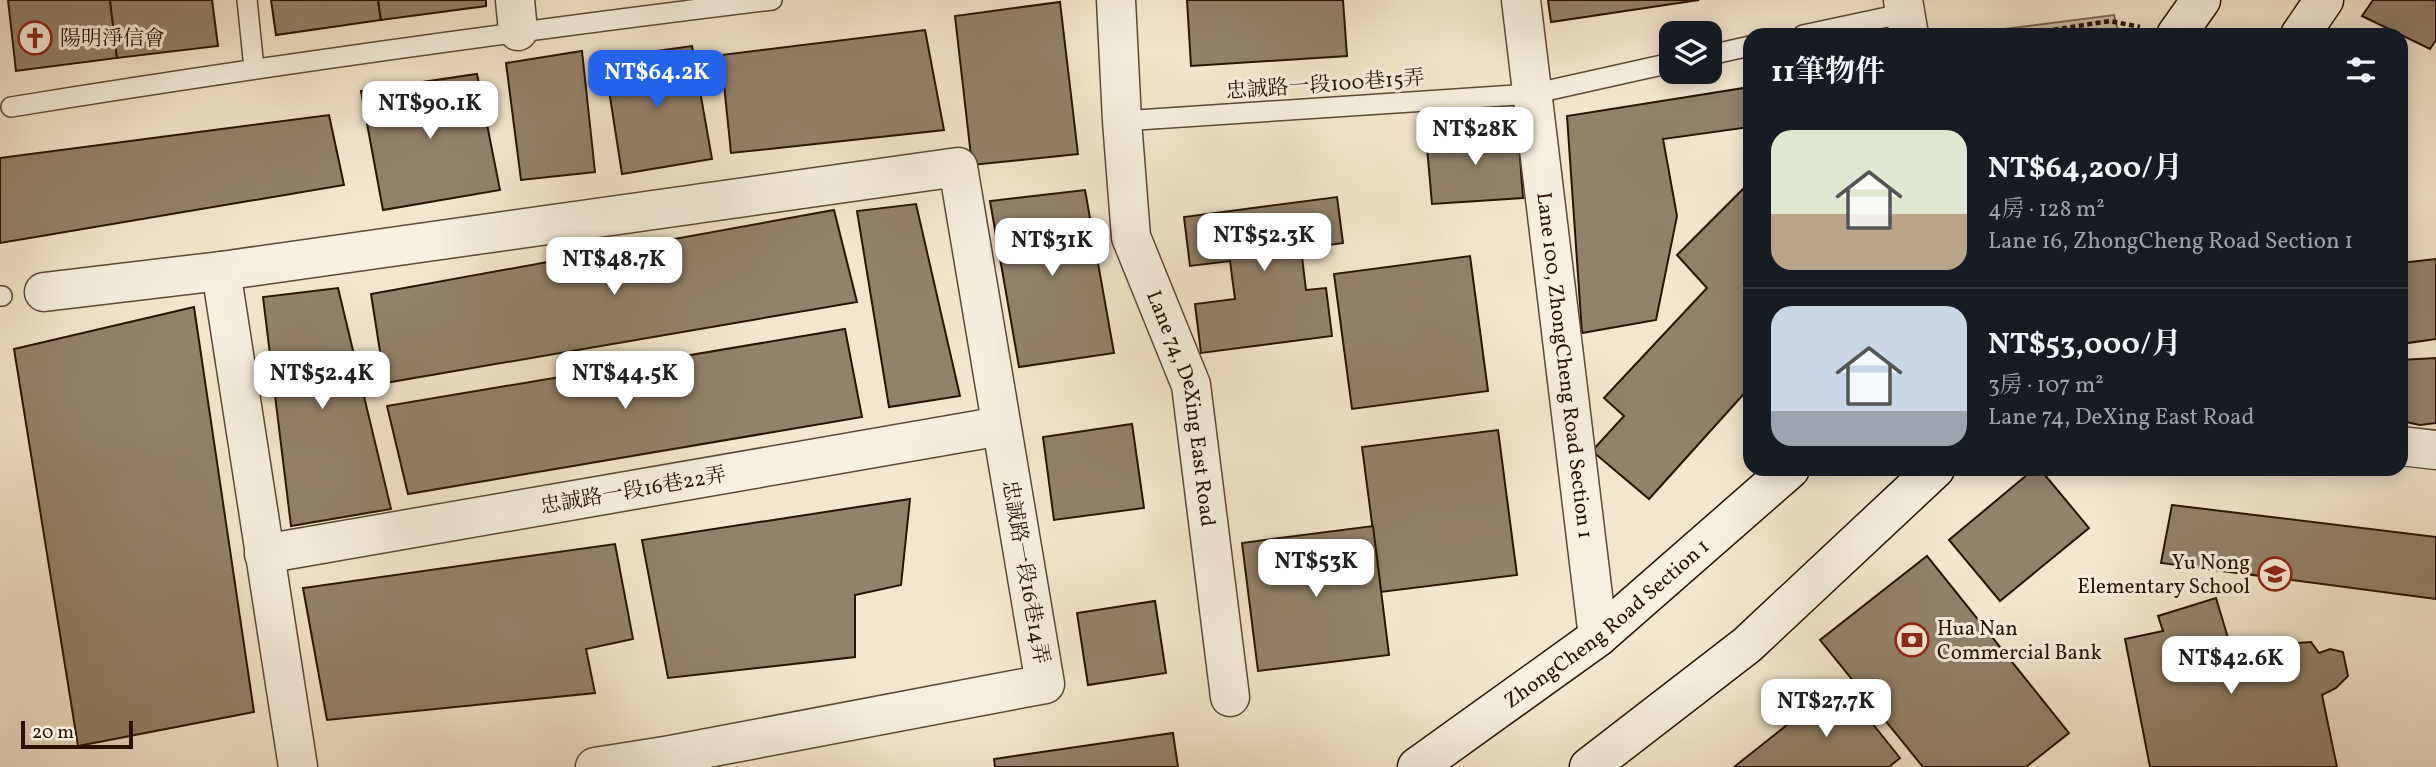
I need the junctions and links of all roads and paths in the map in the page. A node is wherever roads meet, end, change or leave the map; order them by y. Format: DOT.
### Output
graph roads {
  1 [pos="247,0"];
  2 [pos="772,0"];
  3 [pos="1116,0"];
  4 [pos="1521,0"];
  5 [pos="2201,0"];
  6 [pos="2324,0"];
  7 [pos="517,15"];
  8 [pos="1906,16"];
  9 [pos="1841,28"];
  10 [pos="2065,28"];
  11 [pos="2146,28"];
  12 [pos="2181,28"];
  13 [pos="2305,28"];
  14 [pos="1743,48"];
  15 [pos="1722,53"];
  16 [pos="1659,66"];
  17 [pos="254,68"];
  18 [pos="1532,93"];
  19 [pos="11,107"];
  20 [pos="1122,121"];
  21 [pos="221,271"];
  22 [pos="44,292"];
  23 [pos="1001,426"];
  24 [pos="2408,447"];
  25 [pos="2436,450"];
  26 [pos="1782,476"];
  27 [pos="1928,476"];
  28 [pos="264,554"];
  29 [pos="1598,637"];
  30 [pos="1230,697"];
  31 [pos="672,761"];
  32 [pos="298,767"];
  33 [pos="595,767"];
  34 [pos="1417,767"];
  35 [pos="1589,767"];
  1 -- 17 [label="lane"];
  2 -- 7 [label="lane"];
  3 -- 20 [label="street, Lane 74, DeXing East Road"];
  4 -- 18 [label="street, Lane 100, ZhongCheng Road Section 1"];
  5 -- 12 [label="street"];
  6 -- 13 [label="street"];
  7 -- 17 [label="lane"];
  8 -- 9 [label="lane"];
  10 -- 11 [label="path"];
  14 -- 15 [label="lane"];
  16 -- 18 [label="lane, 忠誠路一段100巷15弄"];
  17 -- 19 [label="lane"];
  18 -- 20 [label="lane, 忠誠路一段100巷15弄"];
  18 -- 29 [label="street, Lane 100, ZhongCheng Road Section 1"];
  20 -- 30 [label="street, Lane 74, DeXing East Road"];
  21 -- 22 [label="street"];
  21 -- 23 [label="street, 忠誠路一段16巷14弄"];
  21 -- 28 [label="street"];
  23 -- 28 [label="street, 忠誠路一段16巷22弄"];
  23 -- 31 [label="street, 忠誠路一段16巷14弄"];
  24 -- 25 [label="street"];
  26 -- 29 [label="street, ZhongCheng Road Section 1"];
  27 -- 35 [label="street"];
  28 -- 32 [label="street"];
  29 -- 34 [label="street, ZhongCheng Road Section 1"];
  31 -- 33 [label="street, 忠誠路一段16巷14弄"];
}
